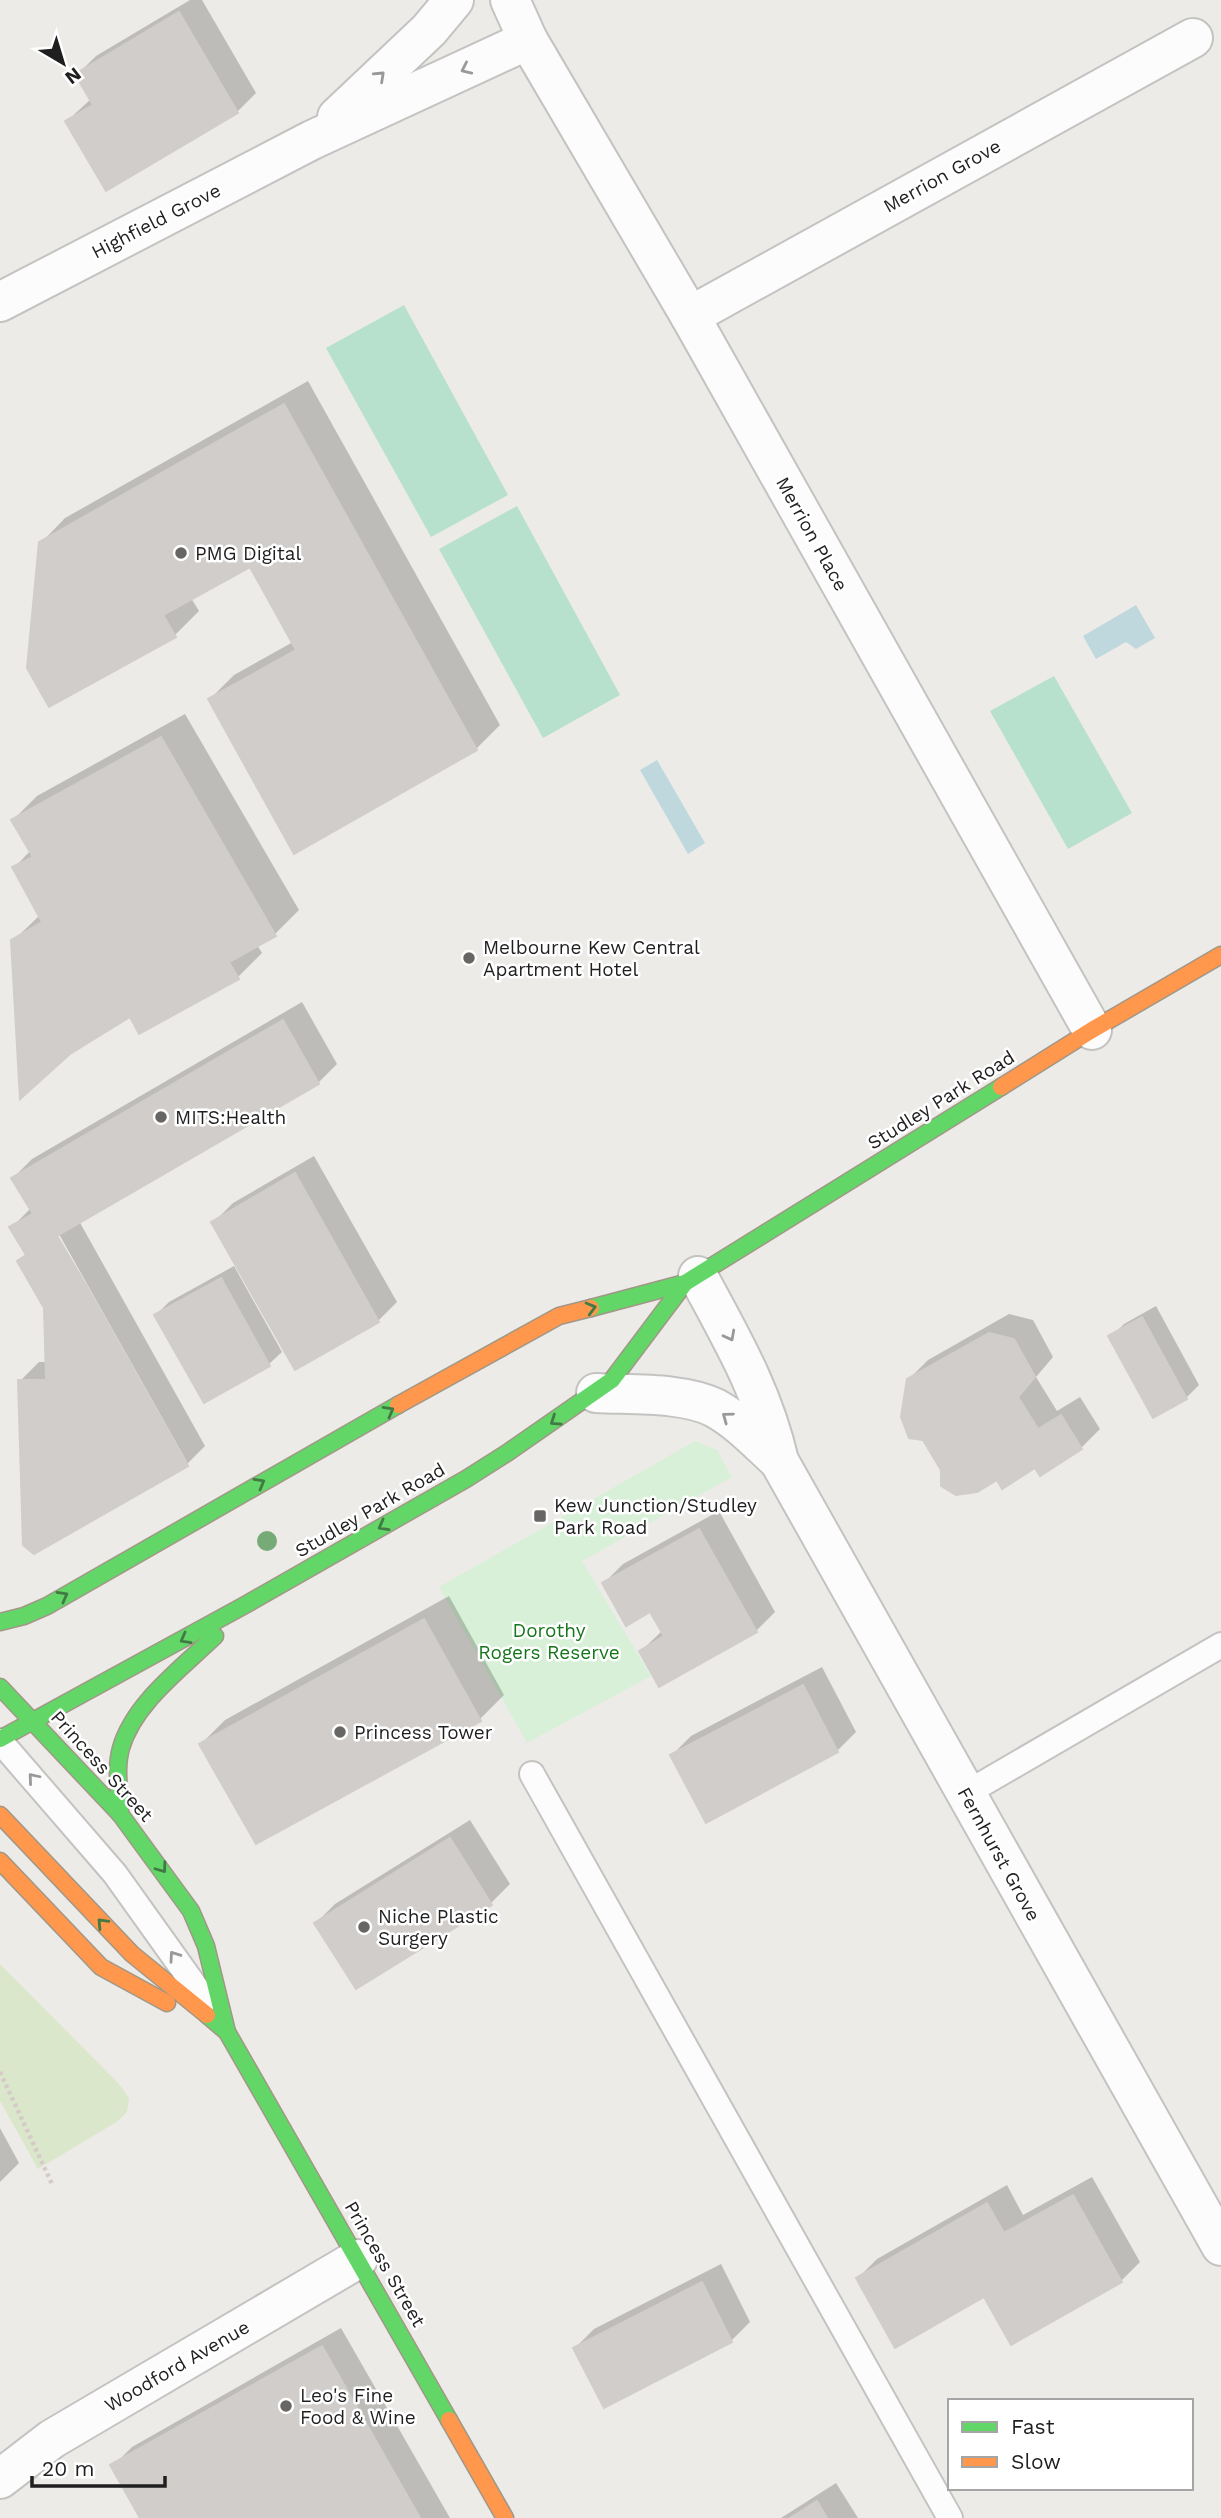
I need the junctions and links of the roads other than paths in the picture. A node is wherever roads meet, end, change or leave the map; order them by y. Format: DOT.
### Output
graph roads {
  1 [pos="454,0"];
  2 [pos="510,0"];
  3 [pos="1193,37"];
  4 [pos="528,40"];
  5 [pos="312,140"];
  6 [pos="0,302"];
  7 [pos="690,316"];
  8 [pos="1221,955"];
  9 [pos="1092,1030"];
  10 [pos="691,1280"];
  11 [pos="596,1393"];
  12 [pos="779,1461"];
  13 [pos="245,1605"];
  14 [pos="0,1622"];
  15 [pos="1221,1645"];
  16 [pos="0,1687"];
  17 [pos="34,1721"];
  18 [pos="0,1740"];
  19 [pos="532,1774"];
  20 [pos="965,1794"];
  21 [pos="120,1814"];
  22 [pos="0,1815"];
  23 [pos="0,1861"];
  24 [pos="227,2032"];
  25 [pos="1221,2246"];
  26 [pos="358,2259"];
  27 [pos="0,2479"];
  28 [pos="505,2518"];
  29 [pos="950,2518"];
  5 -- 1 [label="street, Highfield Grove, one-way"];
  2 -- 4 [label="street"];
  3 -- 7 [label="street, Merrion Grove"];
  4 -- 5 [label="street, Highfield Grove, one-way"];
  4 -- 7 [label="street, Merrion Place"];
  5 -- 6 [label="street, Highfield Grove"];
  7 -- 9 [label="street, Merrion Place"];
  8 -- 9 [label="main road, Studley Park Road"];
  9 -- 10 [label="main road, Studley Park Road"];
  10 -- 11 [label="main road, Studley Park Road"];
  10 -- 12 [label="street, Fernhurst Grove, one-way"];
  14 -- 10 [label="main road, Studley Park Road, one-way"];
  12 -- 11 [label="street, Fernhurst Grove, one-way"];
  11 -- 13 [label="main road, Studley Park Road, one-way"];
  12 -- 20 [label="street, Fernhurst Grove"];
  13 -- 17 [label="main road, Studley Park Road, one-way"];
  13 -- 21 [label="main road"];
  15 -- 20 [label="lane"];
  16 -- 17 [label="main road, Princess Street"];
  17 -- 18 [label="main road, Studley Park Road"];
  17 -- 21 [label="main road, Princess Street"];
  24 -- 18 [label="lane, one-way"];
  19 -- 29 [label="lane"];
  20 -- 25 [label="street, Fernhurst Grove"];
  21 -- 24 [label="main road, Princess Street, one-way"];
  24 -- 22 [label="main road, Princess Street, one-way"];
  23 -- 24 [label="main road"];
  24 -- 26 [label="main road, Princess Street"];
  26 -- 27 [label="street, Woodford Avenue"];
  26 -- 28 [label="main road, Princess Street"];
}
